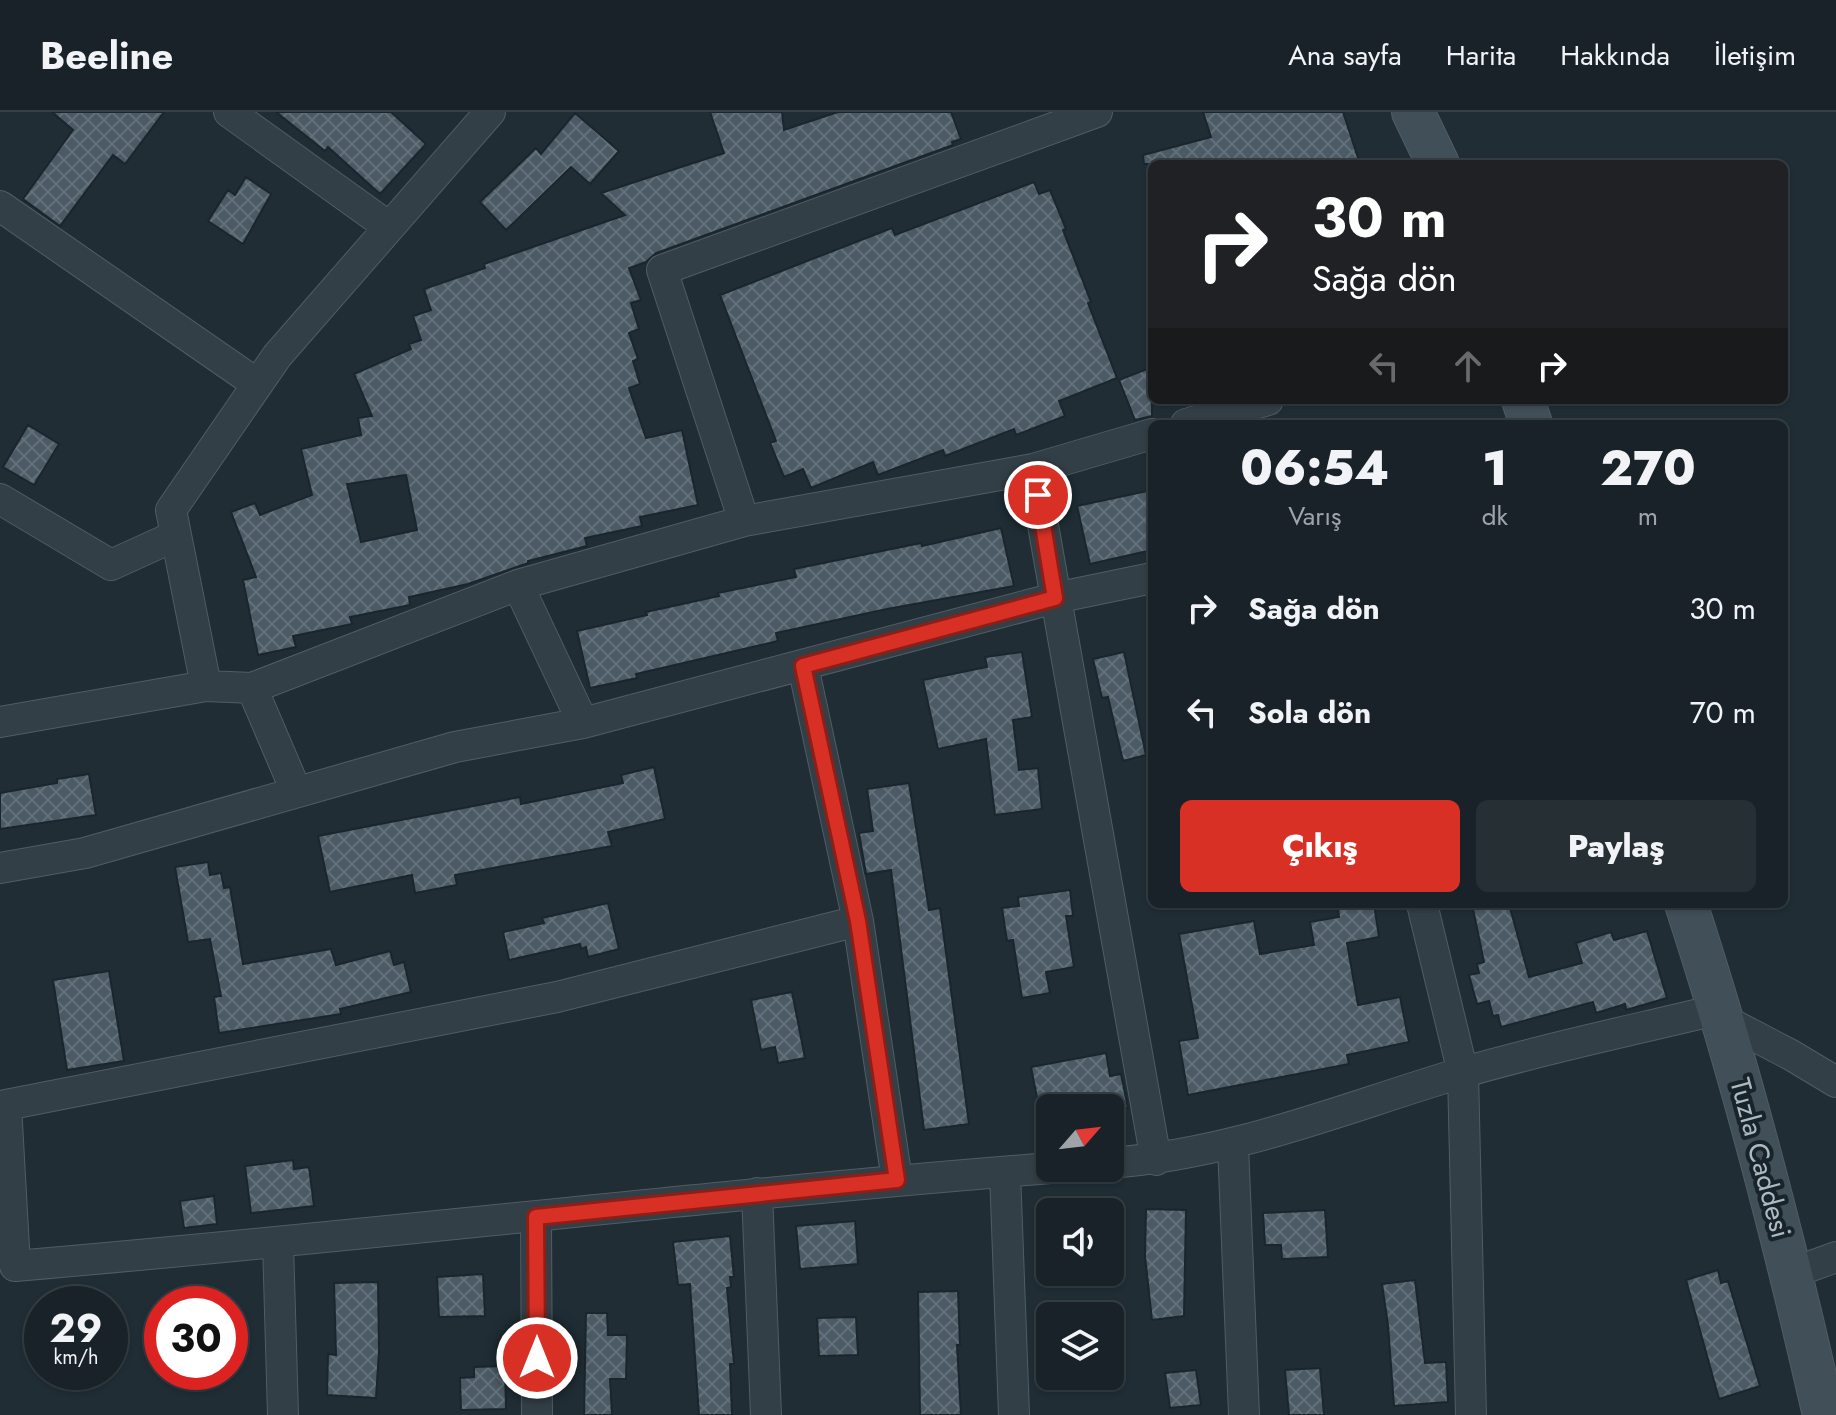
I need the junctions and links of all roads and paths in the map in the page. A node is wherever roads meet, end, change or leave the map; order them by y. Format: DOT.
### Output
graph roads {
  1 [pos="490,112"];
  2 [pos="1097,112"];
  3 [pos="1413,112"];
  4 [pos="238,114"];
  5 [pos="1436,160"];
  6 [pos="0,206"];
  7 [pos="389,227"];
  8 [pos="257,384"];
  9 [pos="1254,404"];
  10 [pos="1200,420"];
  11 [pos="1148,435"];
  12 [pos="1033,469"];
  13 [pos="0,499"];
  14 [pos="744,521"];
  15 [pos="175,536"];
  16 [pos="1148,579"];
  17 [pos="518,585"];
  18 [pos="1055,598"];
  19 [pos="803,666"];
  20 [pos="206,686"];
  21 [pos="252,688"];
  22 [pos="0,722"];
  23 [pos="583,723"];
  24 [pos="296,791"];
  25 [pos="0,868"];
  26 [pos="1423,908"];
  27 [pos="1687,908"];
  28 [pos="858,921"];
  29 [pos="1722,1014"];
  30 [pos="1463,1073"];
  31 [pos="1836,1082"];
  32 [pos="1233,1145"];
  33 [pos="1156,1160"];
  34 [pos="1124,1162"];
  35 [pos="1036,1169"];
  36 [pos="1005,1172"];
  37 [pos="897,1180"];
  38 [pos="757,1193"];
  39 [pos="536,1217"];
  40 [pos="278,1243"];
  41 [pos="1836,1257"];
  42 [pos="1792,1273"];
  43 [pos="283,1415"];
  44 [pos="537,1415"];
  45 [pos="766,1415"];
  46 [pos="1014,1415"];
  47 [pos="1244,1415"];
  48 [pos="1471,1415"];
  49 [pos="1824,1415"];
  1 -- 7 [label="street"];
  2 -- 14 [label="street"];
  3 -- 5 [label="main road"];
  4 -- 7 [label="street"];
  6 -- 8 [label="street"];
  7 -- 8 [label="street"];
  8 -- 15 [label="street"];
  9 -- 10 [label="street"];
  11 -- 12 [label="street"];
  12 -- 14 [label="street"];
  12 -- 18 [label="street"];
  13 -- 15 [label="street"];
  14 -- 17 [label="street"];
  15 -- 20 [label="street"];
  16 -- 18 [label="street"];
  17 -- 21 [label="street"];
  17 -- 23 [label="street"];
  18 -- 19 [label="street"];
  18 -- 33 [label="street"];
  19 -- 23 [label="street"];
  19 -- 28 [label="street"];
  20 -- 21 [label="street"];
  20 -- 22 [label="street"];
  21 -- 24 [label="street"];
  23 -- 24 [label="street"];
  24 -- 25 [label="street"];
  26 -- 30 [label="street"];
  27 -- 29 [label="main road, Tuzla Caddesi"];
  28 -- 37 [label="street"];
  28 -- 40 [label="street"];
  29 -- 30 [label="street"];
  29 -- 31 [label="street"];
  29 -- 42 [label="main road, Tuzla Caddesi"];
  30 -- 32 [label="street"];
  30 -- 48 [label="street"];
  32 -- 33 [label="street"];
  32 -- 47 [label="street"];
  33 -- 34 [label="street"];
  35 -- 36 [label="street"];
  36 -- 37 [label="street"];
  36 -- 46 [label="street"];
  37 -- 38 [label="street"];
  38 -- 39 [label="street"];
  38 -- 45 [label="street"];
  39 -- 40 [label="street"];
  39 -- 44 [label="street"];
  40 -- 43 [label="street"];
  41 -- 42 [label="street"];
  42 -- 49 [label="main road, Tuzla Caddesi"];
}
